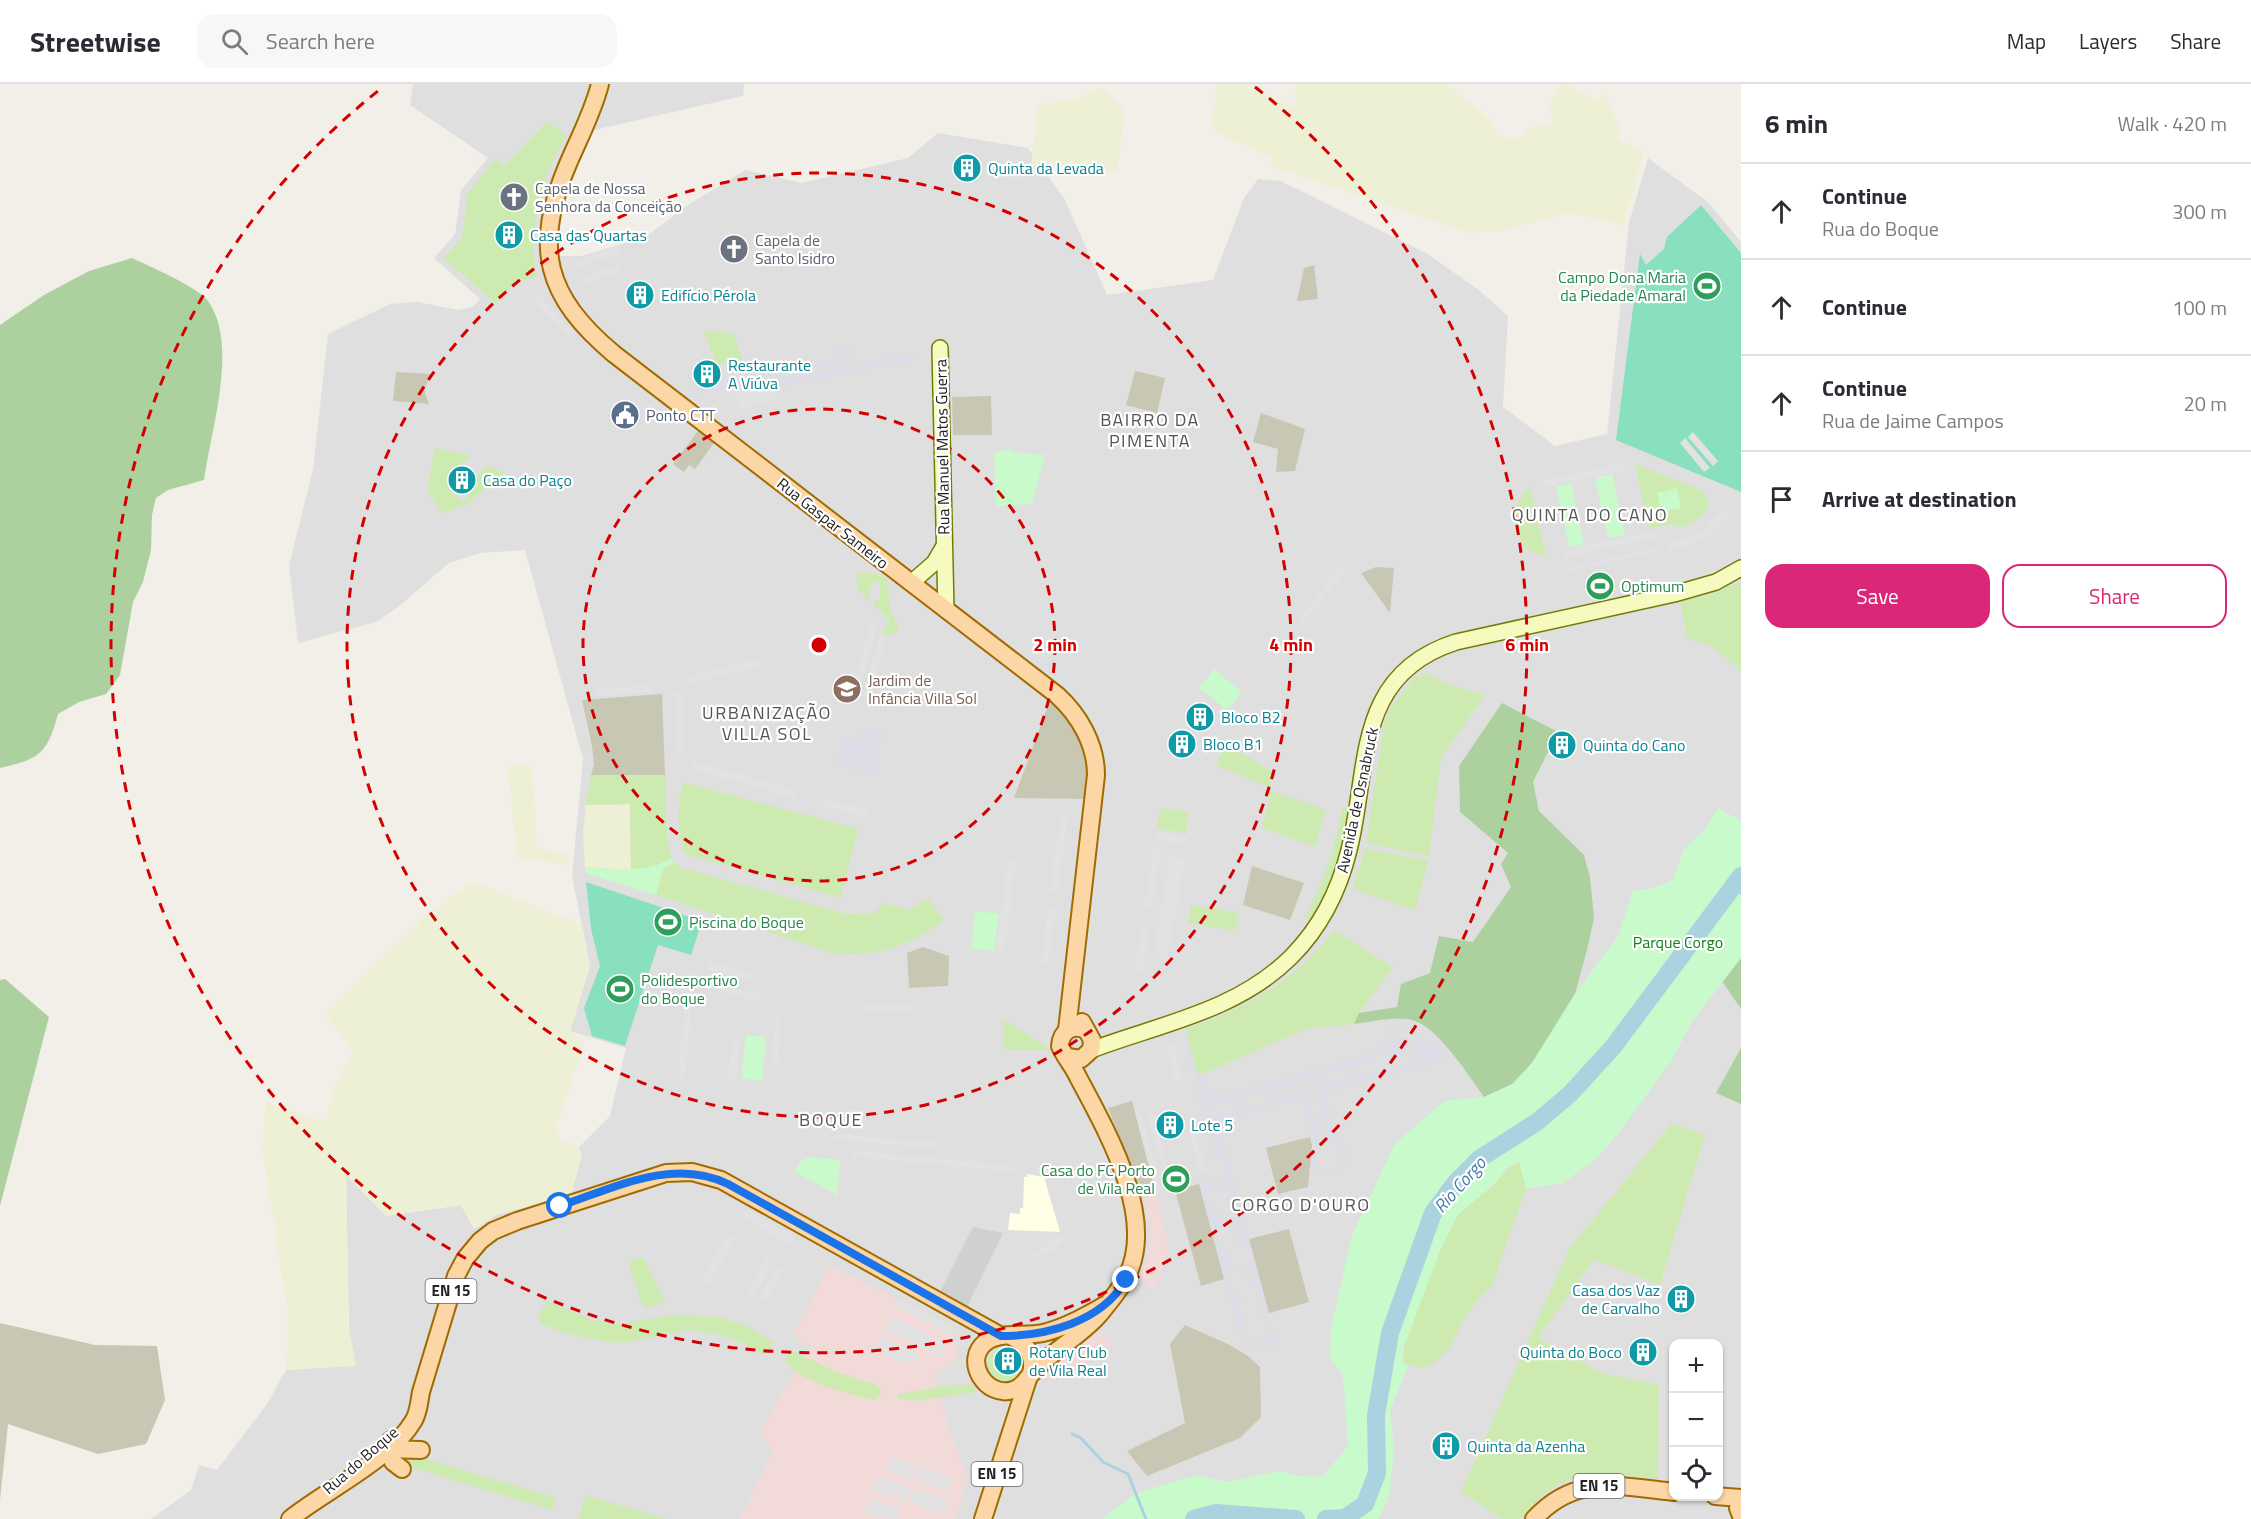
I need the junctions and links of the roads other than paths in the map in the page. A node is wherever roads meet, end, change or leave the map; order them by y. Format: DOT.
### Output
graph roads {
  1 [pos="600,84"];
  2 [pos="940,348"];
  3 [pos="944,546"];
  4 [pos="1741,568"];
  5 [pos="911,583"];
  6 [pos="946,610"];
  7 [pos="1073,980"];
  8 [pos="1067,1030"];
  9 [pos="1086,1030"];
  10 [pos="1133,1034"];
  11 [pos="1090,1052"];
  12 [pos="1068,1057"];
  13 [pos="1097,1111"];
  14 [pos="1105,1305"];
  15 [pos="966,1318"];
  16 [pos="1007,1336"];
  17 [pos="981,1347"];
  18 [pos="1029,1377"];
  19 [pos="998,1391"];
  20 [pos="409,1420"];
  21 [pos="1011,1429"];
  22 [pos="388,1448"];
  23 [pos="366,1454"];
  24 [pos="359,1470"];
  25 [pos="1669,1491"];
  26 [pos="318,1497"];
  27 [pos="1723,1499"];
  28 [pos="1740,1506"];
  29 [pos="290,1519"];
  30 [pos="983,1519"];
  31 [pos="1534,1519"];
  1 -- 5 [label="main road, Rua Gaspar Sameiro"];
  2 -- 3 [label="main road, Rua Manuel Matos Guerra"];
  3 -- 5 [label="main road, Rua Manuel Matos Guerra"];
  3 -- 6 [label="main road, Rua Manuel Matos Guerra"];
  4 -- 10 [label="main road, Avenida de Osnabruck"];
  5 -- 6 [label="main road, Rua Gaspar Sameiro"];
  6 -- 7 [label="main road, Rua Gaspar Sameiro"];
  7 -- 8 [label="main road, Rua Gaspar Sameiro"];
  7 -- 9 [label="main road"];
  8 -- 9 [label="main road"];
  8 -- 12 [label="main road"];
  9 -- 10 [label="main road"];
  9 -- 11 [label="main road"];
  10 -- 11 [label="main road"];
  11 -- 12 [label="main road"];
  11 -- 13 [label="main road"];
  12 -- 13 [label="main road"];
  13 -- 14 [label="main road"];
  14 -- 16 [label="main road"];
  14 -- 18 [label="main road"];
  15 -- 16 [label="main road, EN 15"];
  15 -- 17 [label="main road"];
  15 -- 20 [label="main road, Rua do Boque / EN 15"];
  16 -- 17 [label="main road"];
  16 -- 18 [label="main road, EN 15"];
  17 -- 19 [label="main road"];
  18 -- 19 [label="main road"];
  18 -- 21 [label="main road, EN 15"];
  19 -- 21 [label="main road"];
  20 -- 22 [label="main road, Rua do Boque / EN 15"];
  20 -- 22 [label="main road"];
  20 -- 23 [label="main road, Rua do Boque / EN 15"];
  21 -- 30 [label="main road, EN 15"];
  22 -- 23 [label="main road"];
  22 -- 24 [label="main road, Rua do Boque / EN 15"];
  22 -- 24 [label="main road"];
  23 -- 26 [label="main road, Rua do Boque / EN 15"];
  24 -- 26 [label="main road, Rua do Boque / EN 15"];
  25 -- 31 [label="main road, EN 15"];
  26 -- 29 [label="main road, Rua do Boque / EN 15"];
  27 -- 28 [label="main road"];
}
